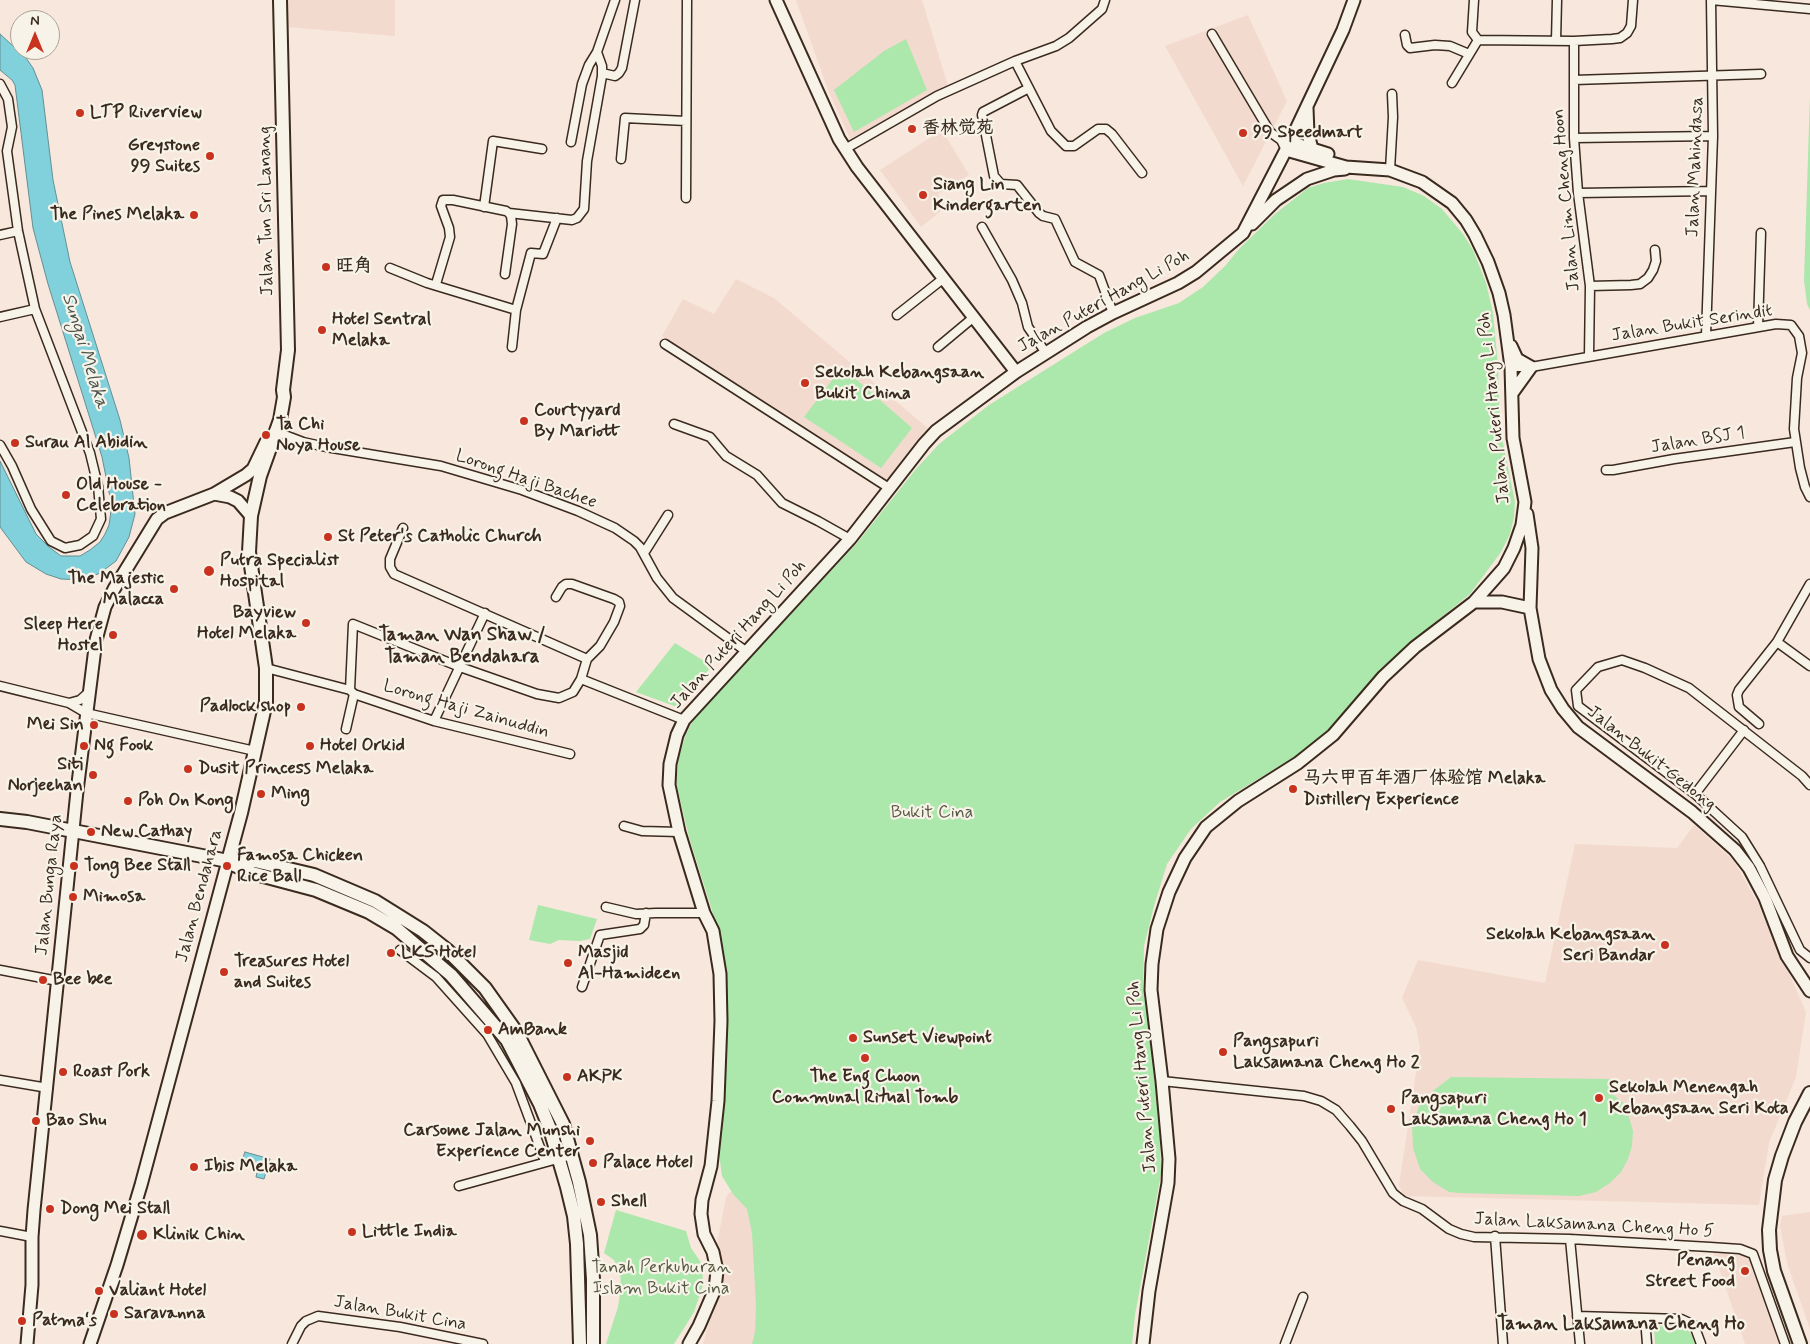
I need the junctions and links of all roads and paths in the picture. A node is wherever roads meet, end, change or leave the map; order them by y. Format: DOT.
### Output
graph roads {
  1 [pos="280,0"];
  2 [pos="615,0"];
  3 [pos="634,0"];
  4 [pos="686,0"];
  5 [pos="776,0"];
  6 [pos="1105,0"];
  7 [pos="1354,0"];
  8 [pos="1474,0"];
  9 [pos="1557,0"];
  10 [pos="1633,0"];
  11 [pos="1711,0"];
  12 [pos="1810,9"];
  13 [pos="1212,34"];
  14 [pos="1405,35"];
  15 [pos="1478,40"];
  16 [pos="1556,41"];
  17 [pos="1574,42"];
  18 [pos="598,52"];
  19 [pos="1469,54"];
  20 [pos="1016,61"];
  21 [pos="602,73"];
  22 [pos="1761,74"];
  23 [pos="1713,75"];
  24 [pos="1574,80"];
  25 [pos="1452,83"];
  26 [pos="0,84"];
  27 [pos="1029,88"];
  28 [pos="1392,94"];
  29 [pos="1307,104"];
  30 [pos="686,121"];
  31 [pos="1713,136"];
  32 [pos="1574,138"];
  33 [pos="571,142"];
  34 [pos="1285,144"];
  35 [pos="542,149"];
  36 [pos="846,149"];
  37 [pos="1312,149"];
  38 [pos="4,152"];
  39 [pos="621,159"];
  40 [pos="1362,168"];
  41 [pos="1390,170"];
  42 [pos="1142,173"];
  43 [pos="1711,191"];
  44 [pos="1578,193"];
  45 [pos="686,198"];
  46 [pos="484,207"];
  47 [pos="509,213"];
  48 [pos="557,218"];
  49 [pos="982,227"];
  50 [pos="18,231"];
  51 [pos="1761,232"];
  52 [pos="1243,233"];
  53 [pos="0,235"];
  54 [pos="1655,250"];
  55 [pos="390,268"];
  56 [pos="504,274"];
  57 [pos="944,278"];
  58 [pos="436,284"];
  59 [pos="1590,286"];
  60 [pos="35,309"];
  61 [pos="516,310"];
  62 [pos="1114,313"];
  63 [pos="898,314"];
  64 [pos="0,317"];
  65 [pos="974,317"];
  66 [pos="1758,327"];
  67 [pos="1706,336"];
  68 [pos="665,344"];
  69 [pos="1509,344"];
  70 [pos="512,347"];
  71 [pos="938,348"];
  72 [pos="1046,353"];
  73 [pos="1589,356"];
  74 [pos="1511,367"];
  75 [pos="1531,367"];
  76 [pos="1016,372"];
  77 [pos="1513,392"];
  78 [pos="674,424"];
  79 [pos="276,428"];
  80 [pos="1795,442"];
  81 [pos="0,445"];
  82 [pos="1606,470"];
  83 [pos="889,488"];
  84 [pos="214,494"];
  85 [pos="1810,497"];
  86 [pos="1525,502"];
  87 [pos="668,515"];
  88 [pos="251,516"];
  89 [pos="402,528"];
  90 [pos="850,539"];
  91 [pos="644,553"];
  92 [pos="1810,584"];
  93 [pos="556,597"];
  94 [pos="1474,602"];
  95 [pos="1530,608"];
  96 [pos="485,613"];
  97 [pos="1777,642"];
  98 [pos="747,652"];
  99 [pos="587,660"];
  100 [pos="1810,666"];
  101 [pos="460,667"];
  102 [pos="266,668"];
  103 [pos="581,679"];
  104 [pos="0,686"];
  105 [pos="89,692"];
  106 [pos="352,692"];
  107 [pos="69,703"];
  108 [pos="86,713"];
  109 [pos="684,720"];
  110 [pos="434,721"];
  111 [pos="1759,724"];
  112 [pos="346,729"];
  113 [pos="1744,730"];
  114 [pos="255,751"];
  115 [pos="570,754"];
  116 [pos="1810,784"];
  117 [pos="1688,789"];
  118 [pos="1698,797"];
  119 [pos="1679,802"];
  120 [pos="1692,812"];
  121 [pos="0,819"];
  122 [pos="624,826"];
  123 [pos="73,832"];
  124 [pos="679,832"];
  125 [pos="228,861"];
  126 [pos="606,907"];
  127 [pos="704,913"];
  128 [pos="646,914"];
  129 [pos="400,950"];
  130 [pos="1810,958"];
  131 [pos="0,970"];
  132 [pos="58,981"];
  133 [pos="582,987"];
  134 [pos="1810,991"];
  135 [pos="0,1080"];
  136 [pos="1162,1081"];
  137 [pos="1810,1084"];
  138 [pos="48,1088"];
  139 [pos="1808,1096"];
  140 [pos="572,1155"];
  141 [pos="559,1158"];
  142 [pos="545,1161"];
  143 [pos="459,1186"];
  144 [pos="0,1232"];
  145 [pos="1495,1236"];
  146 [pos="32,1237"];
  147 [pos="1570,1239"];
  148 [pos="1303,1297"];
  149 [pos="1577,1316"];
  150 [pos="1645,1318"];
  151 [pos="26,1344"];
  152 [pos="90,1344"];
  153 [pos="292,1344"];
  154 [pos="483,1344"];
  155 [pos="580,1344"];
  156 [pos="594,1344"];
  157 [pos="689,1344"];
  158 [pos="1144,1344"];
  159 [pos="1285,1344"];
  160 [pos="1503,1344"];
  161 [pos="1580,1344"];
  162 [pos="1647,1344"];
  163 [pos="1702,1344"];
  164 [pos="1785,1344"];
  165 [pos="1800,1344"];
  1 -- 79 [label="main road, Jalan Tun Sri Lanang"];
  2 -- 18 [label="street"];
  3 -- 21 [label="street"];
  4 -- 30 [label="street"];
  5 -- 36 [label="street"];
  6 -- 20 [label="street"];
  7 -- 29 [label="street"];
  8 -- 15 [label="street"];
  9 -- 16 [label="street"];
  10 -- 17 [label="street"];
  11 -- 12 [label="street"];
  11 -- 23 [label="street, Jalan Mahindasa"];
  13 -- 34 [label="street"];
  14 -- 19 [label="street"];
  15 -- 16 [label="street"];
  15 -- 19 [label="street"];
  16 -- 17 [label="street"];
  17 -- 24 [label="street, Jalan Lim Cheng Hoon"];
  18 -- 21 [label="street"];
  18 -- 33 [label="street"];
  19 -- 25 [label="street"];
  20 -- 27 [label="street"];
  20 -- 36 [label="street"];
  21 -- 48 [label="street"];
  22 -- 23 [label="street"];
  23 -- 24 [label="street"];
  23 -- 31 [label="street, Jalan Mahindasa"];
  24 -- 32 [label="street, Jalan Lim Cheng Hoon"];
  26 -- 38 [label="street"];
  27 -- 42 [label="street"];
  27 -- 62 [label="street"];
  28 -- 41 [label="street"];
  29 -- 34 [label="street"];
  29 -- 37 [label="street"];
  30 -- 39 [label="street"];
  30 -- 45 [label="street"];
  31 -- 32 [label="street"];
  31 -- 43 [label="street, Jalan Mahindasa"];
  32 -- 44 [label="street, Jalan Lim Cheng Hoon"];
  34 -- 37 [label="street, Jalan Puteri Hang Li Poh"];
  34 -- 40 [label="street, Jalan Puteri Hang Li Poh"];
  34 -- 52 [label="street, Jalan Puteri Hang Li Poh"];
  35 -- 46 [label="street"];
  36 -- 57 [label="street"];
  37 -- 40 [label="street, Jalan Puteri Hang Li Poh"];
  38 -- 50 [label="street"];
  40 -- 41 [label="street, Jalan Puteri Hang Li Poh"];
  40 -- 52 [label="street"];
  41 -- 69 [label="street, Jalan Puteri Hang Li Poh"];
  43 -- 44 [label="street"];
  43 -- 67 [label="street, Jalan Mahindasa"];
  44 -- 59 [label="street, Jalan Lim Cheng Hoon"];
  46 -- 47 [label="street"];
  46 -- 58 [label="street"];
  47 -- 48 [label="street"];
  47 -- 56 [label="street"];
  48 -- 61 [label="street"];
  49 -- 72 [label="street"];
  50 -- 53 [label="street"];
  50 -- 60 [label="street"];
  51 -- 66 [label="street"];
  52 -- 62 [label="street, Jalan Puteri Hang Li Poh"];
  54 -- 59 [label="street"];
  55 -- 58 [label="street"];
  57 -- 63 [label="street"];
  57 -- 65 [label="street"];
  58 -- 61 [label="street"];
  59 -- 73 [label="street, Jalan Lim Cheng Hoon"];
  60 -- 64 [label="street"];
  60 -- 81 [label="street"];
  61 -- 70 [label="street"];
  62 -- 72 [label="street, Jalan Puteri Hang Li Poh"];
  65 -- 71 [label="street"];
  65 -- 76 [label="street"];
  66 -- 67 [label="street, Jalan Bukit Serindit"];
  66 -- 80 [label="street, Jalan Bukit Serindit"];
  67 -- 73 [label="street, Jalan Bukit Serindit"];
  68 -- 83 [label="street"];
  69 -- 74 [label="street, Jalan Puteri Hang Li Poh"];
  69 -- 75 [label="street"];
  72 -- 76 [label="street, Jalan Puteri Hang Li Poh"];
  73 -- 75 [label="street, Jalan Bukit Serindit"];
  74 -- 75 [label="street, Jalan Bukit Serindit"];
  74 -- 77 [label="street, Jalan Puteri Hang Li Poh"];
  75 -- 77 [label="street"];
  76 -- 83 [label="street, Jalan Puteri Hang Li Poh"];
  77 -- 86 [label="street, Jalan Puteri Hang Li Poh"];
  78 -- 90 [label="street"];
  79 -- 84 [label="street, Jalan Bunga Raya"];
  79 -- 88 [label="main road, Jalan Bendahara"];
  79 -- 91 [label="street, Lorong Haji Bachee"];
  80 -- 82 [label="street, Jalan BSJ 1"];
  80 -- 85 [label="street, Jalan Bukit Serindit"];
  83 -- 90 [label="street, Jalan Puteri Hang Li Poh"];
  84 -- 88 [label="street"];
  84 -- 105 [label="street, Jalan Bunga Raya"];
  86 -- 94 [label="street, Jalan Puteri Hang Li Poh"];
  86 -- 95 [label="street, Jalan Bukit Gedong"];
  87 -- 91 [label="street"];
  88 -- 102 [label="main road, Jalan Bendahara"];
  89 -- 96 [label="street"];
  90 -- 98 [label="street, Jalan Puteri Hang Li Poh"];
  91 -- 98 [label="street, Lorong Haji Bachee"];
  92 -- 97 [label="street"];
  93 -- 99 [label="street"];
  94 -- 95 [label="street"];
  94 -- 136 [label="street, Jalan Puteri Hang Li Poh"];
  95 -- 119 [label="street, Jalan Bukit Gedong"];
  96 -- 99 [label="street"];
  96 -- 101 [label="street"];
  97 -- 100 [label="street"];
  97 -- 111 [label="street"];
  98 -- 109 [label="street, Jalan Puteri Hang Li Poh"];
  99 -- 103 [label="street"];
  101 -- 103 [label="street"];
  101 -- 106 [label="street"];
  101 -- 110 [label="street"];
  102 -- 106 [label="street, Lorong Haji Zainuddin"];
  102 -- 114 [label="main road, Jalan Bendahara"];
  103 -- 109 [label="street"];
  104 -- 107 [label="street"];
  105 -- 107 [label="street"];
  105 -- 108 [label="street, Jalan Bunga Raya"];
  106 -- 110 [label="street, Lorong Haji Zainuddin"];
  106 -- 112 [label="street"];
  107 -- 108 [label="street"];
  108 -- 114 [label="street"];
  108 -- 123 [label="street, Jalan Bunga Raya"];
  109 -- 124 [label="street, Jalan Puteri Hang Li Poh"];
  110 -- 115 [label="street, Lorong Haji Zainuddin"];
  113 -- 116 [label="street"];
  113 -- 117 [label="street"];
  113 -- 118 [label="street"];
  114 -- 125 [label="main road, Jalan Bendahara"];
  117 -- 118 [label="street"];
  117 -- 119 [label="street"];
  118 -- 120 [label="street"];
  118 -- 130 [label="street"];
  119 -- 120 [label="street, Jalan Bukit Gedong"];
  120 -- 134 [label="street, Jalan Bukit Gedong"];
  121 -- 123 [label="main road"];
  122 -- 124 [label="street"];
  123 -- 125 [label="main road"];
  123 -- 132 [label="street, Jalan Bunga Raya"];
  124 -- 127 [label="street, Jalan Puteri Hang Li Poh"];
  125 -- 140 [label="main road"];
  125 -- 141 [label="main road"];
  125 -- 152 [label="street, Jalan Bendahara"];
  126 -- 128 [label="street"];
  127 -- 128 [label="street"];
  127 -- 157 [label="street, Jalan Puteri Hang Li Poh"];
  128 -- 133 [label="street"];
  129 -- 142 [label="street"];
  131 -- 132 [label="street"];
  132 -- 138 [label="street, Jalan Bunga Raya"];
  135 -- 138 [label="street"];
  136 -- 145 [label="street, Jalan Laksamana Cheng Ho 5"];
  136 -- 158 [label="street, Jalan Puteri Hang Li Poh"];
  137 -- 139 [label="main road"];
  138 -- 146 [label="street, Jalan Bunga Raya"];
  139 -- 165 [label="main road"];
  140 -- 141 [label="street"];
  140 -- 156 [label="main road"];
  141 -- 142 [label="street"];
  141 -- 155 [label="main road"];
  142 -- 143 [label="street"];
  144 -- 146 [label="street"];
  145 -- 147 [label="street, Jalan Laksamana Cheng Ho 5"];
  145 -- 160 [label="street"];
  146 -- 151 [label="street, Jalan Bunga Raya"];
  147 -- 149 [label="street"];
  147 -- 164 [label="street, Jalan Laksamana Cheng Ho 5"];
  148 -- 159 [label="street"];
  149 -- 150 [label="street"];
  149 -- 161 [label="street"];
  150 -- 162 [label="street"];
  150 -- 163 [label="street"];
  153 -- 154 [label="street, Jalan Bukit Cina"];
}
